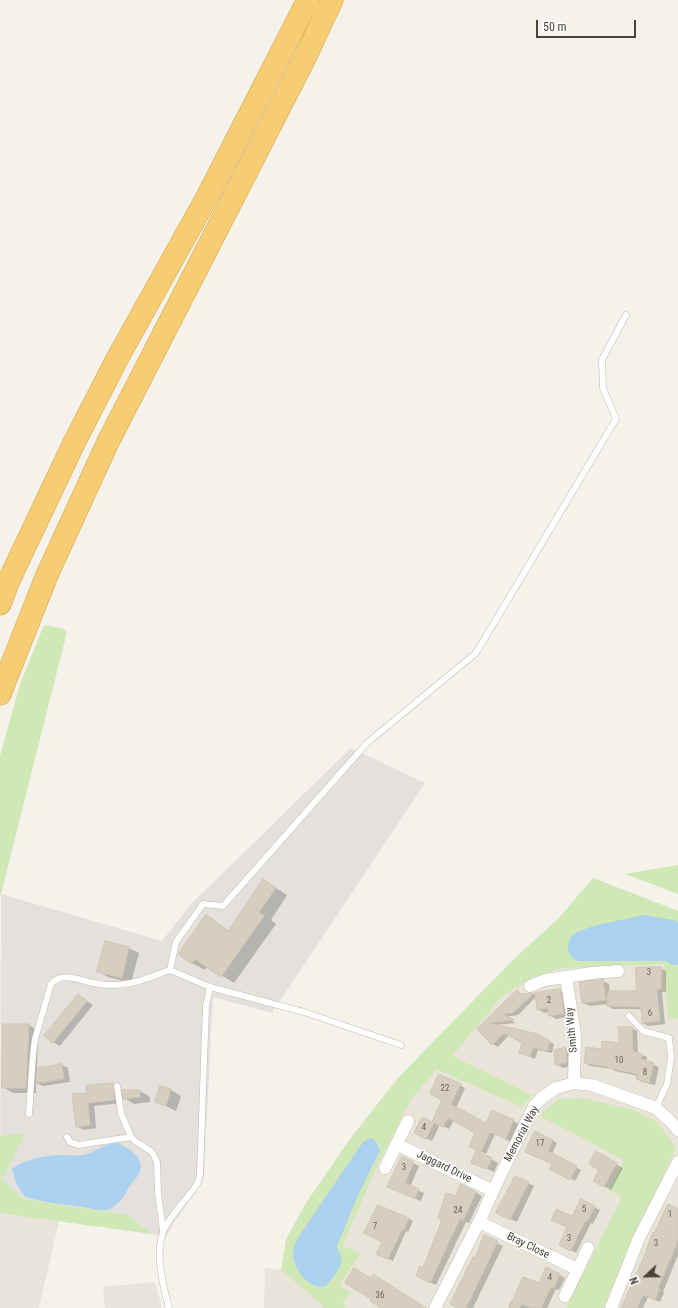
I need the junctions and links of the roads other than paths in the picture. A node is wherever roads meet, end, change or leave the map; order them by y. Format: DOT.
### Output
graph roads {
  1 [pos="308,0"];
  2 [pos="332,0"];
  3 [pos="626,315"];
  4 [pos="0,604"];
  5 [pos="0,694"];
  6 [pos="170,970"];
  7 [pos="618,971"];
  8 [pos="566,976"];
  9 [pos="530,986"];
  10 [pos="210,987"];
  11 [pos="629,1016"];
  12 [pos="401,1046"];
  13 [pos="574,1083"];
  14 [pos="117,1086"];
  15 [pos="656,1108"];
  16 [pos="29,1114"];
  17 [pos="408,1121"];
  18 [pos="678,1130"];
  19 [pos="131,1136"];
  20 [pos="67,1137"];
  21 [pos="396,1144"];
  22 [pos="678,1162"];
  23 [pos="384,1168"];
  24 [pos="493,1191"];
  25 [pos="479,1222"];
  26 [pos="163,1230"];
  27 [pos="588,1248"];
  28 [pos="577,1269"];
  29 [pos="565,1296"];
  30 [pos="169,1308"];
  31 [pos="435,1308"];
  32 [pos="611,1308"];
  1 -- 4 [label="highway"];
  2 -- 5 [label="highway"];
  3 -- 6 [label="lane"];
  6 -- 10 [label="lane"];
  6 -- 16 [label="lane"];
  7 -- 8 [label="street"];
  8 -- 9 [label="street"];
  8 -- 13 [label="street, Smith Way"];
  10 -- 12 [label="lane"];
  10 -- 26 [label="lane"];
  11 -- 15 [label="lane"];
  13 -- 15 [label="street, Memorial Way"];
  13 -- 24 [label="street, Memorial Way"];
  14 -- 19 [label="lane"];
  15 -- 18 [label="street, Memorial Way"];
  17 -- 21 [label="street"];
  19 -- 20 [label="lane"];
  19 -- 26 [label="lane"];
  21 -- 23 [label="street"];
  21 -- 24 [label="street, Jaggard Drive"];
  22 -- 32 [label="street"];
  24 -- 25 [label="street, Memorial Way"];
  25 -- 28 [label="street, Bray Close"];
  25 -- 31 [label="street, Memorial Way"];
  26 -- 30 [label="lane"];
  27 -- 28 [label="street"];
  28 -- 29 [label="street"];
}
